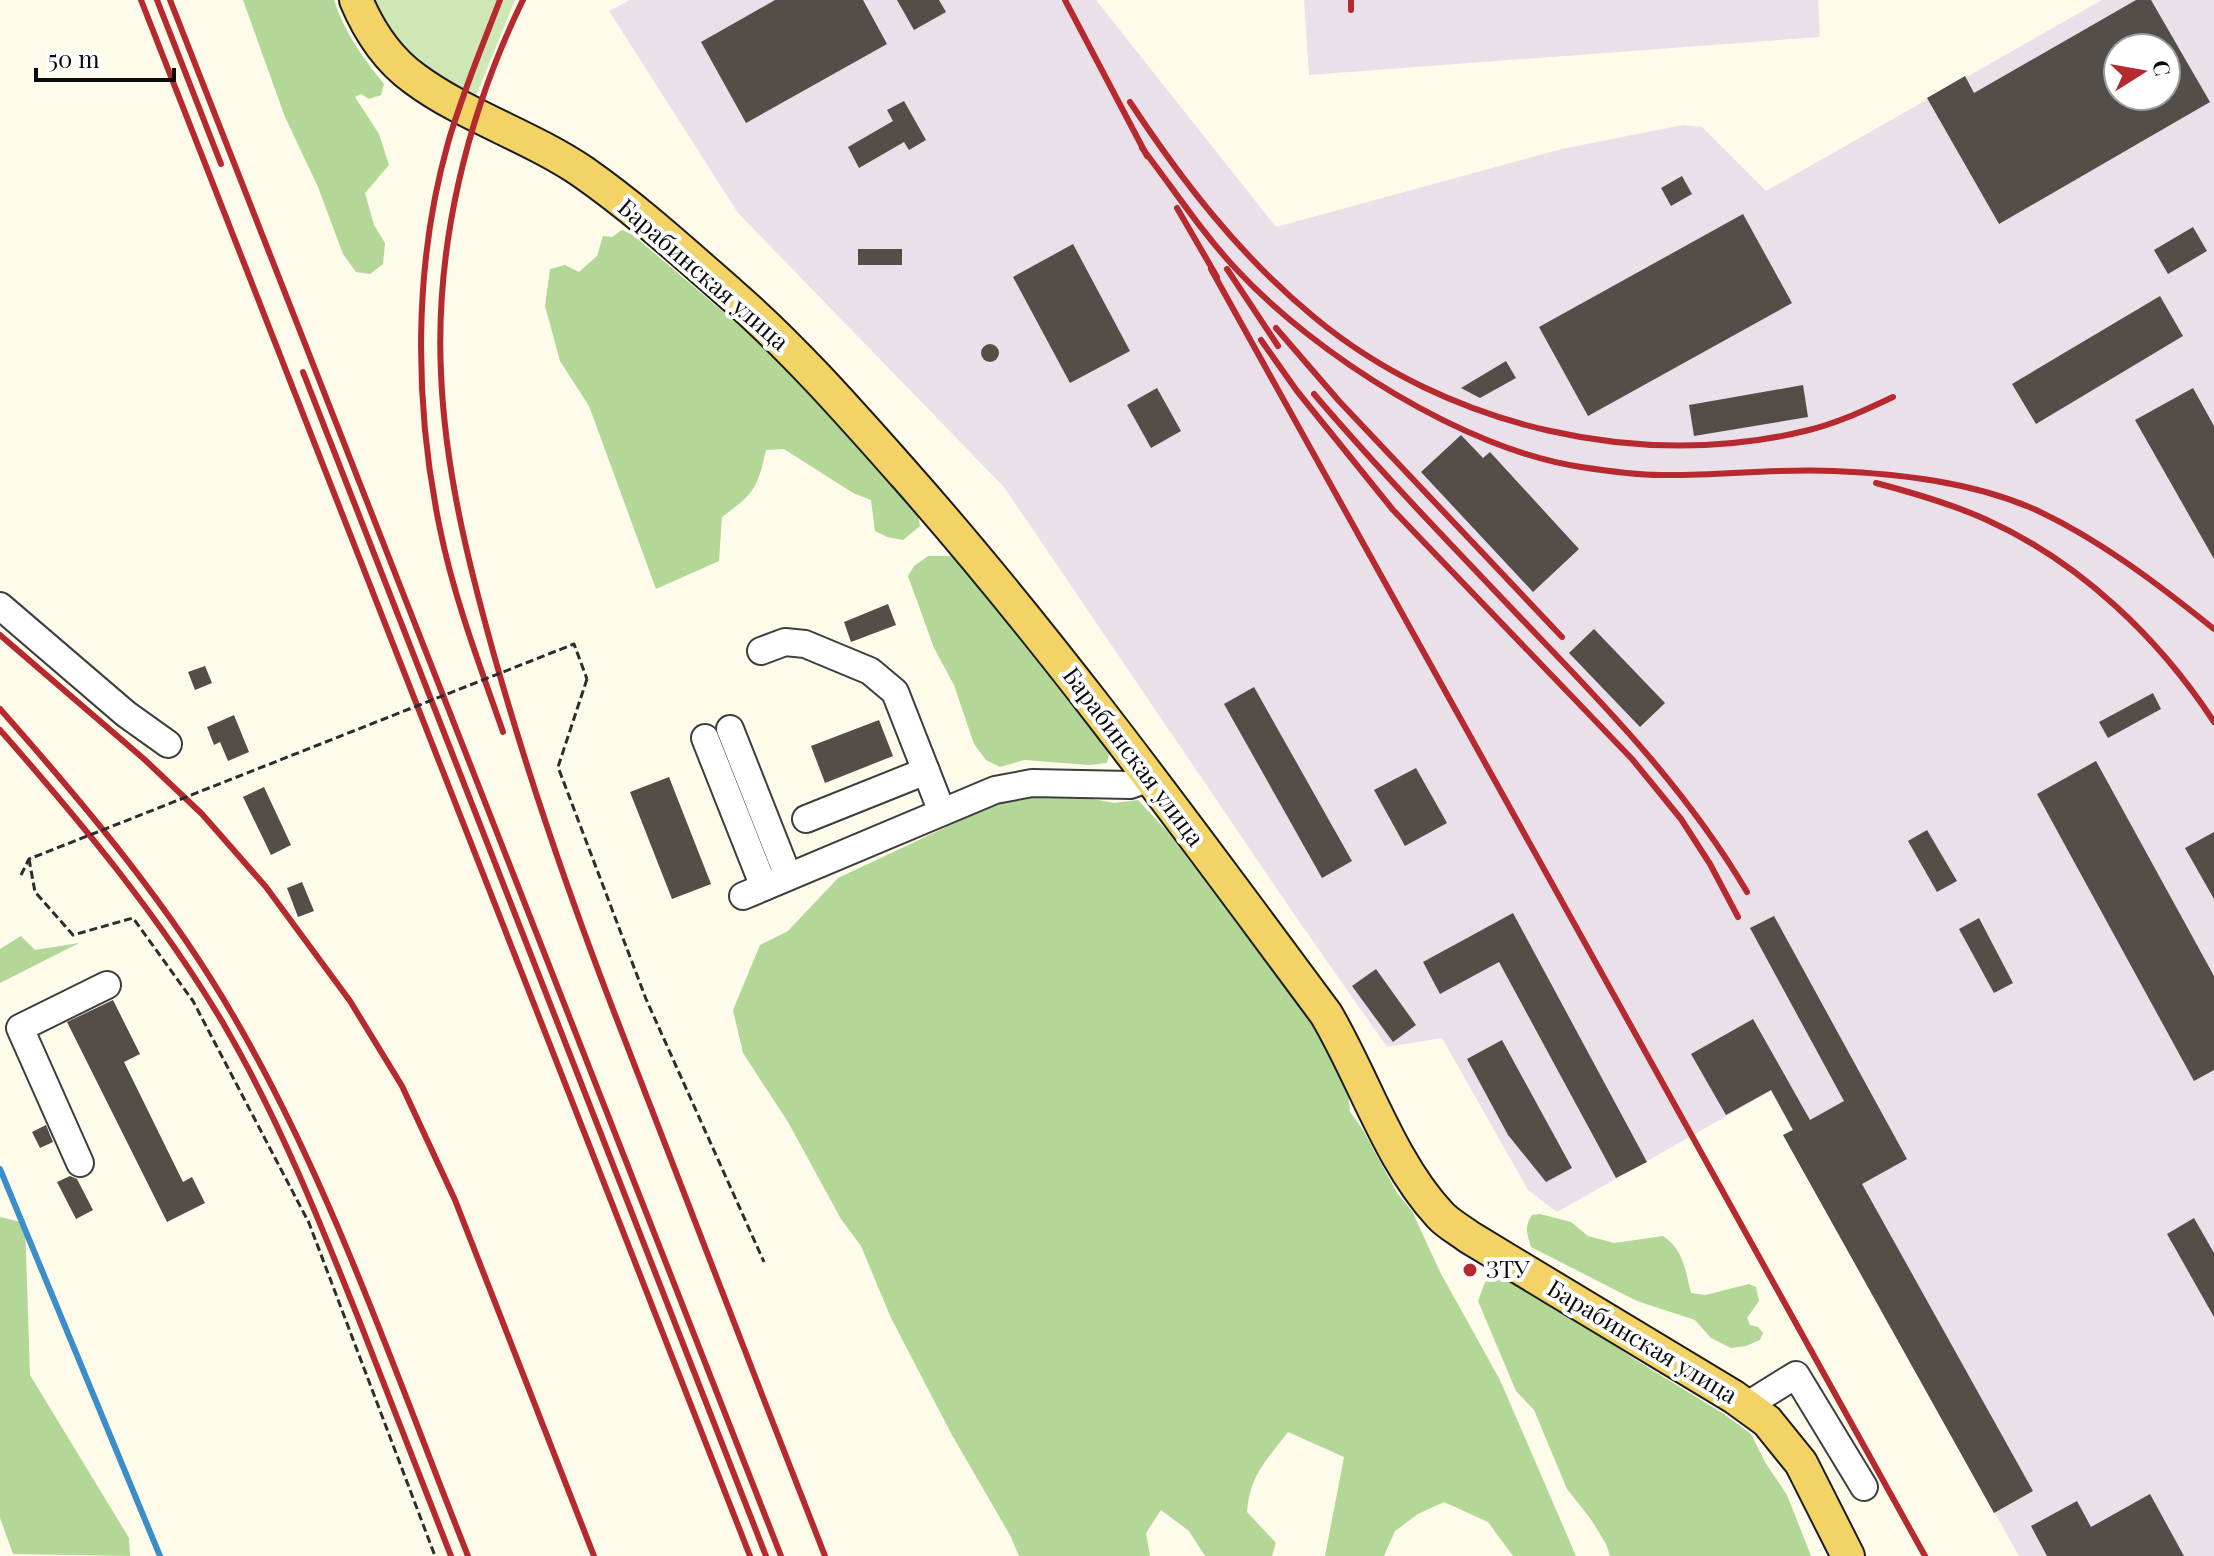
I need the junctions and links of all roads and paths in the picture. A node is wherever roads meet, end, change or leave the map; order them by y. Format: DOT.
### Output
graph roads {
  1 [pos="356,0"];
  2 [pos="0,606"];
  3 [pos="761,651"];
  4 [pos="718,733"];
  5 [pos="168,744"];
  6 [pos="926,771"];
  7 [pos="1150,778"];
  8 [pos="942,812"];
  9 [pos="806,819"];
  10 [pos="29,859"];
  11 [pos="21,875"];
  12 [pos="107,985"];
  13 [pos="10,1033"];
  14 [pos="80,1163"];
  15 [pos="764,1262"];
  16 [pos="1746,1406"];
  17 [pos="1864,1487"];
  18 [pos="435,1556"];
  19 [pos="1848,1556"];
  1 -- 7 [label="main road, Барабинская улица"];
  2 -- 5 [label="lane"];
  3 -- 6 [label="lane"];
  4 -- 8 [label="lane"];
  6 -- 8 [label="lane"];
  6 -- 9 [label="lane"];
  7 -- 8 [label="lane"];
  7 -- 16 [label="main road, Барабинская улица"];
  10 -- 11 [label="path, bridge"];
  10 -- 15 [label="path, bridge"];
  10 -- 18 [label="path"];
  12 -- 13 [label="lane"];
  13 -- 14 [label="lane"];
  16 -- 17 [label="lane"];
  16 -- 19 [label="main road, Барабинская улица"];
}
